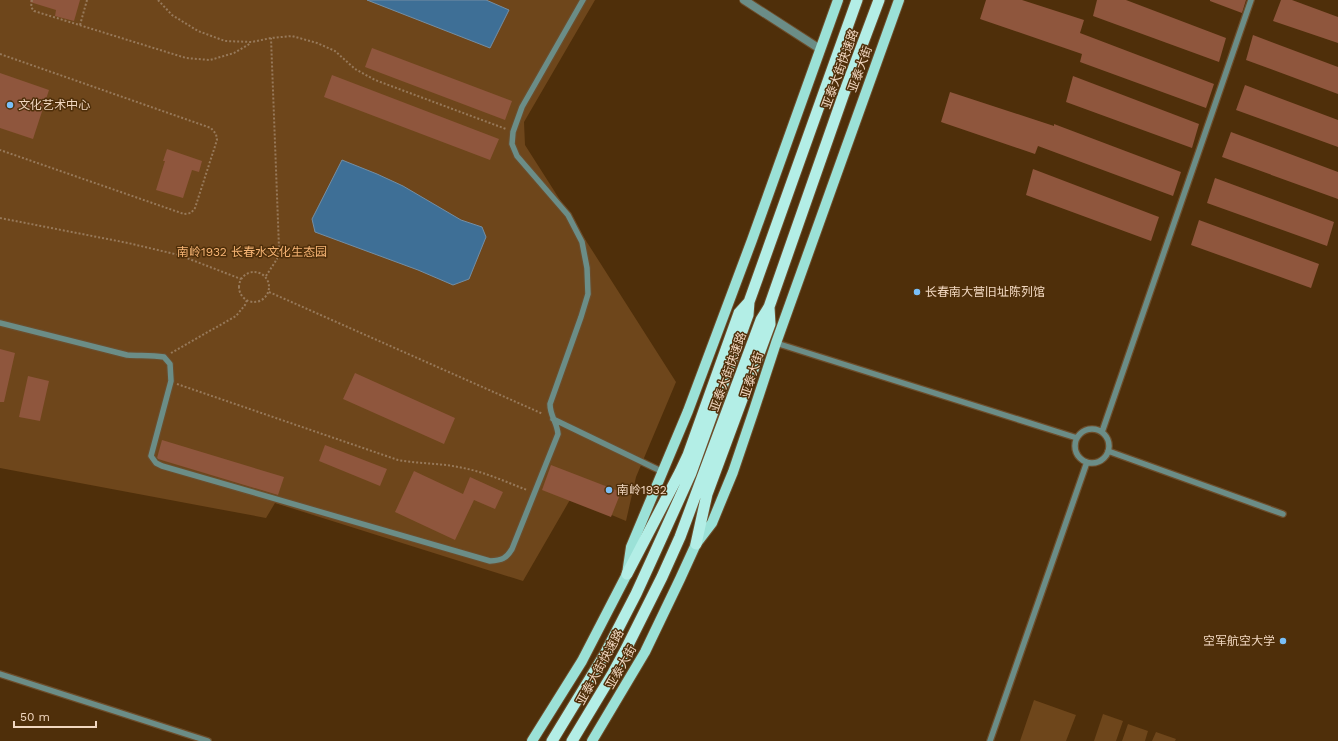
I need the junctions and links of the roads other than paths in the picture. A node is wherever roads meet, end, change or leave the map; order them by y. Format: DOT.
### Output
graph roads {
  1 [pos="583,0"];
  2 [pos="744,0"];
  3 [pos="838,0"];
  4 [pos="857,0"];
  5 [pos="879,0"];
  6 [pos="898,0"];
  7 [pos="1251,0"];
  8 [pos="820,49"];
  9 [pos="749,302"];
  10 [pos="768,307"];
  11 [pos="0,324"];
  12 [pos="776,343"];
  13 [pos="553,419"];
  14 [pos="1102,432"];
  15 [pos="1077,438"];
  16 [pos="1108,451"];
  17 [pos="1087,462"];
  18 [pos="663,472"];
  19 [pos="1284,514"];
  20 [pos="696,544"];
  21 [pos="627,574"];
  22 [pos="0,674"];
  23 [pos="208,741"];
  24 [pos="532,741"];
  25 [pos="552,741"];
  26 [pos="572,741"];
  27 [pos="592,741"];
  28 [pos="990,741"];
  1 -- 13 [label="lane"];
  2 -- 8 [label="street"];
  3 -- 8 [label="main road"];
  4 -- 9 [label="highway, 亚泰大街快速路"];
  5 -- 10 [label="highway, 亚泰大街快速路"];
  6 -- 12 [label="main road, 亚泰大街"];
  7 -- 14 [label="lane"];
  8 -- 18 [label="main road"];
  9 -- 21 [label="highway"];
  9 -- 25 [label="highway, 亚泰大街快速路"];
  10 -- 20 [label="highway"];
  10 -- 26 [label="highway, 亚泰大街快速路"];
  11 -- 13 [label="lane"];
  12 -- 15 [label="lane"];
  12 -- 20 [label="main road, 亚泰大街"];
  13 -- 18 [label="lane"];
  14 -- 15 [label="lane"];
  14 -- 16 [label="lane"];
  15 -- 17 [label="lane"];
  16 -- 17 [label="lane"];
  16 -- 19 [label="lane"];
  17 -- 28 [label="lane"];
  18 -- 21 [label="main road"];
  20 -- 27 [label="main road, 亚泰大街"];
  21 -- 24 [label="main road"];
  22 -- 23 [label="lane"];
}
